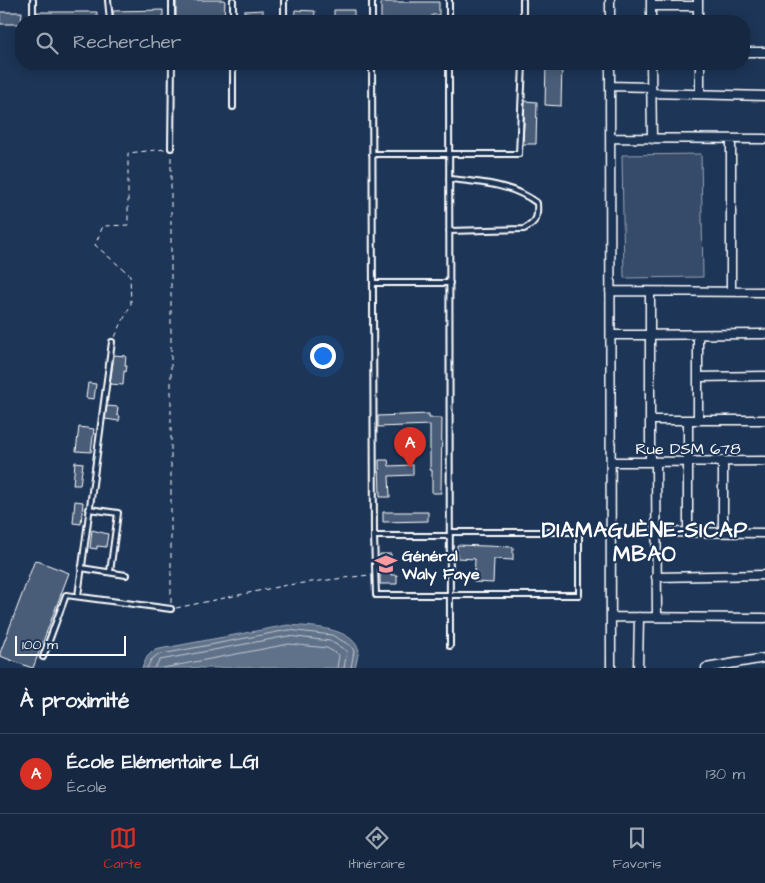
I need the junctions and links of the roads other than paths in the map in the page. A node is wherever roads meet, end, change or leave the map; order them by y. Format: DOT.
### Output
graph roads {
  1 [pos="33,0"];
  2 [pos="108,0"];
  3 [pos="172,0"];
  4 [pos="233,0"];
  5 [pos="284,0"];
  6 [pos="372,0"];
  7 [pos="449,0"];
  8 [pos="523,0"];
  9 [pos="610,0"];
  10 [pos="651,3"];
  11 [pos="698,3"];
  12 [pos="33,15"];
  13 [pos="109,15"];
  14 [pos="172,15"];
  15 [pos="233,15"];
  16 [pos="284,15"];
  17 [pos="372,15"];
  18 [pos="449,15"];
  19 [pos="523,15"];
  20 [pos="610,15"];
  21 [pos="750,52"];
  22 [pos="765,52"];
  23 [pos="172,70"];
  24 [pos="233,70"];
  25 [pos="372,70"];
  26 [pos="449,70"];
  27 [pos="523,70"];
  28 [pos="610,70"];
  29 [pos="651,70"];
  30 [pos="700,70"];
  31 [pos="610,86"];
  32 [pos="651,90"];
  33 [pos="700,94"];
  34 [pos="765,96"];
  35 [pos="233,107"];
  36 [pos="610,138"];
  37 [pos="652,139"];
  38 [pos="731,139"];
  39 [pos="765,139"];
  40 [pos="171,148"];
  41 [pos="372,154"];
  42 [pos="449,154"];
  43 [pos="449,179"];
  44 [pos="449,231"];
  45 [pos="373,283"];
  46 [pos="450,283"];
  47 [pos="610,292"];
  48 [pos="650,292"];
  49 [pos="731,292"];
  50 [pos="765,292"];
  51 [pos="765,334"];
  52 [pos="610,335"];
  53 [pos="650,335"];
  54 [pos="698,335"];
  55 [pos="112,342"];
  56 [pos="765,376"];
  57 [pos="698,377"];
  58 [pos="650,420"];
  59 [pos="688,420"];
  60 [pos="698,420"];
  61 [pos="765,420"];
  62 [pos="723,461"];
  63 [pos="765,461"];
  64 [pos="611,462"];
  65 [pos="653,462"];
  66 [pos="688,462"];
  67 [pos="89,509"];
  68 [pos="656,532"];
  69 [pos="688,532"];
  70 [pos="723,532"];
  71 [pos="765,533"];
  72 [pos="450,534"];
  73 [pos="374,536"];
  74 [pos="81,568"];
  75 [pos="110,572"];
  76 [pos="126,574"];
  77 [pos="765,575"];
  78 [pos="656,577"];
  79 [pos="450,595"];
  80 [pos="78,596"];
  81 [pos="171,609"];
  82 [pos="611,617"];
  83 [pos="639,617"];
  84 [pos="657,617"];
  85 [pos="765,618"];
  86 [pos="450,646"];
  87 [pos="43,657"];
  88 [pos="765,658"];
  89 [pos="611,668"];
  90 [pos="638,668"];
  91 [pos="706,668"];
  1 -- 12 [label="lane"];
  2 -- 13 [label="lane"];
  3 -- 14 [label="lane"];
  4 -- 15 [label="lane"];
  5 -- 16 [label="lane"];
  6 -- 17 [label="lane"];
  7 -- 18 [label="lane"];
  8 -- 19 [label="lane"];
  9 -- 20 [label="street"];
  10 -- 11 [label="street"];
  21 -- 22 [label="street"];
  23 -- 40 [label="lane"];
  24 -- 35 [label="lane"];
  25 -- 41 [label="lane"];
  26 -- 42 [label="lane"];
  27 -- 42 [label="lane"];
  28 -- 31 [label="street"];
  29 -- 32 [label="street"];
  30 -- 33 [label="street"];
  31 -- 32 [label="street"];
  31 -- 36 [label="street"];
  32 -- 33 [label="street"];
  32 -- 37 [label="street"];
  33 -- 34 [label="street"];
  36 -- 37 [label="street"];
  36 -- 47 [label="street"];
  37 -- 38 [label="street"];
  38 -- 39 [label="street"];
  38 -- 49 [label="street"];
  41 -- 42 [label="lane"];
  41 -- 45 [label="lane"];
  42 -- 43 [label="lane"];
  43 -- 44 [label="lane"];
  43 -- 44 [label="lane"];
  44 -- 46 [label="lane"];
  45 -- 46 [label="lane"];
  45 -- 73 [label="lane"];
  46 -- 72 [label="lane"];
  47 -- 48 [label="street"];
  47 -- 52 [label="street"];
  48 -- 49 [label="street"];
  48 -- 53 [label="street"];
  49 -- 50 [label="street"];
  51 -- 54 [label="street"];
  52 -- 53 [label="street"];
  52 -- 64 [label="street"];
  53 -- 54 [label="street"];
  53 -- 58 [label="street"];
  54 -- 57 [label="street"];
  55 -- 67 [label="lane"];
  56 -- 57 [label="street"];
  57 -- 60 [label="street"];
  58 -- 59 [label="street"];
  58 -- 65 [label="street"];
  59 -- 60 [label="street"];
  59 -- 66 [label="street"];
  60 -- 61 [label="street"];
  62 -- 63 [label="street, Rue DSM 678"];
  62 -- 66 [label="street, Rue DSM 678"];
  62 -- 70 [label="street"];
  64 -- 65 [label="street, Rue DSM 678"];
  64 -- 82 [label="street"];
  65 -- 66 [label="street, Rue DSM 678"];
  65 -- 68 [label="street"];
  66 -- 69 [label="street"];
  67 -- 74 [label="lane"];
  67 -- 75 [label="lane"];
  68 -- 69 [label="street"];
  68 -- 78 [label="street"];
  69 -- 70 [label="street"];
  70 -- 71 [label="street"];
  72 -- 73 [label="lane"];
  72 -- 79 [label="lane"];
  72 -- 79 [label="lane"];
  73 -- 79 [label="lane"];
  74 -- 75 [label="lane"];
  74 -- 80 [label="lane"];
  75 -- 76 [label="lane"];
  77 -- 78 [label="street"];
  78 -- 84 [label="street"];
  79 -- 86 [label="lane"];
  80 -- 81 [label="lane"];
  80 -- 87 [label="lane"];
  82 -- 83 [label="street"];
  82 -- 89 [label="street"];
  83 -- 84 [label="street"];
  83 -- 90 [label="street"];
  84 -- 85 [label="street"];
  88 -- 91 [label="street"];
}
